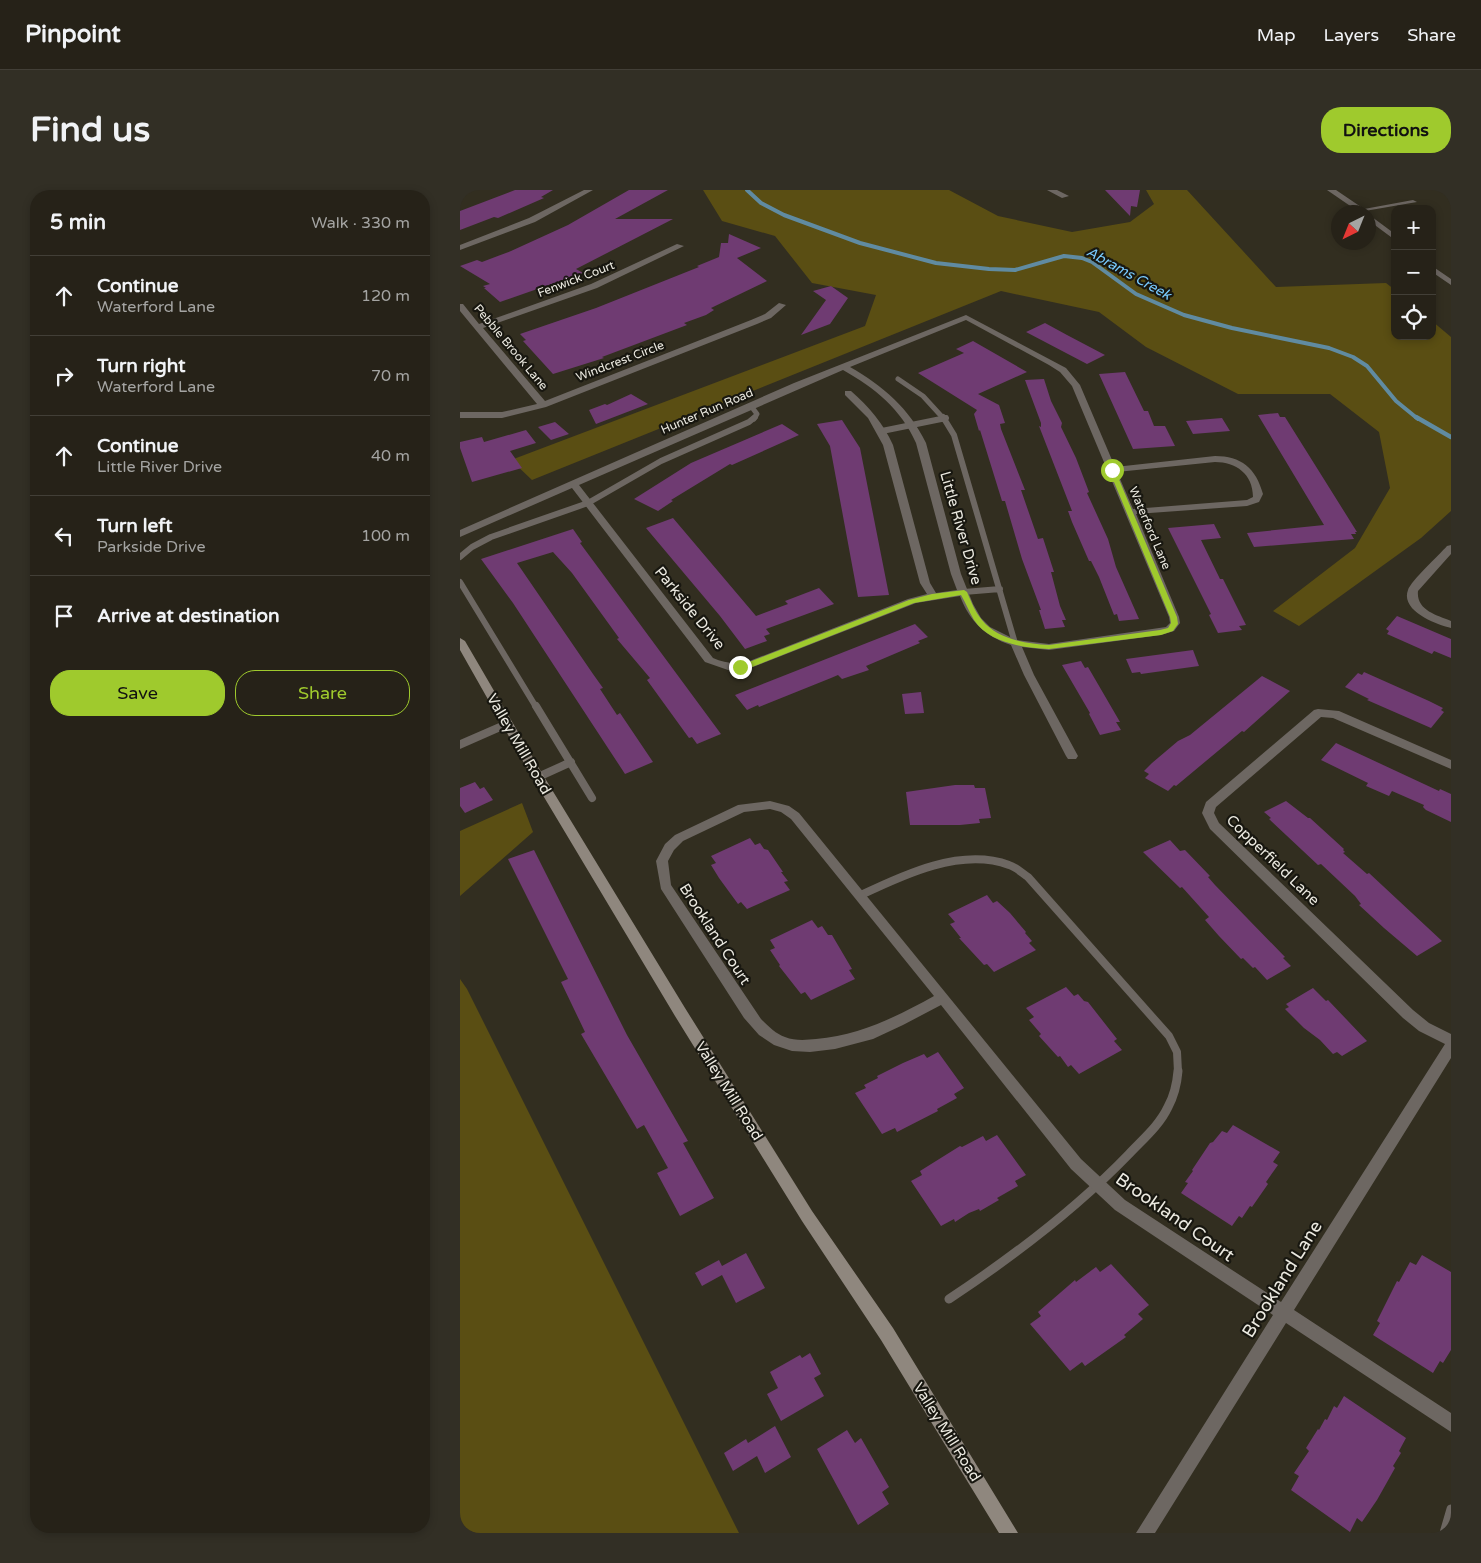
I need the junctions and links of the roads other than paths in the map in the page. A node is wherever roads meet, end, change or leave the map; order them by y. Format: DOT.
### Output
graph roads {
  1 [pos="590,190"];
  2 [pos="1051,190"];
  3 [pos="1331,190"];
  4 [pos="1065,196"];
  5 [pos="1413,202"];
  6 [pos="1353,205"];
  7 [pos="1376,209"];
  8 [pos="1376,223"];
  9 [pos="1391,235"];
  10 [pos="680,246"];
  11 [pos="460,248"];
  12 [pos="1436,271"];
  13 [pos="1451,283"];
  14 [pos="782,305"];
  15 [pos="460,306"];
  16 [pos="966,317"];
  17 [pos="477,327"];
  18 [pos="843,366"];
  19 [pos="898,378"];
  20 [pos="848,393"];
  21 [pos="543,405"];
  22 [pos="751,406"];
  23 [pos="460,415"];
  24 [pos="946,418"];
  25 [pos="914,425"];
  26 [pos="882,431"];
  27 [pos="1112,470"];
  28 [pos="573,483"];
  29 [pos="588,503"];
  30 [pos="1130,512"];
  31 [pos="460,534"];
  32 [pos="1451,548"];
  33 [pos="460,557"];
  34 [pos="460,582"];
  35 [pos="1000,589"];
  36 [pos="964,592"];
  37 [pos="932,596"];
  38 [pos="1451,626"];
  39 [pos="460,641"];
  40 [pos="1016,643"];
  41 [pos="506,724"];
  42 [pos="460,745"];
  43 [pos="1072,756"];
  44 [pos="571,762"];
  45 [pos="1451,765"];
  46 [pos="538,778"];
  47 [pos="592,798"];
  48 [pos="861,895"];
  49 [pos="943,997"];
  50 [pos="1451,1041"];
  51 [pos="1451,1046"];
  52 [pos="1098,1186"];
  53 [pos="949,1299"];
  54 [pos="1284,1314"];
  55 [pos="1451,1423"];
  56 [pos="1451,1510"];
  57 [pos="1009,1533"];
  58 [pos="1146,1533"];
  59 [pos="1444,1533"];
  1 -- 11 [label="street"];
  2 -- 4 [label="street"];
  3 -- 6 [label="street"];
  5 -- 7 [label="street"];
  8 -- 9 [label="street"];
  10 -- 17 [label="street, Fenwick Court"];
  12 -- 13 [label="street"];
  14 -- 21 [label="street, Windcrest Circle"];
  15 -- 17 [label="street, Pebble Brook Lane"];
  16 -- 18 [label="street, Hunter Run Road"];
  16 -- 27 [label="street, Waterford Lane"];
  17 -- 21 [label="street, Pebble Brook Lane"];
  18 -- 22 [label="street, Hunter Run Road"];
  18 -- 25 [label="street, Little River Drive"];
  19 -- 24 [label="lane"];
  20 -- 26 [label="street"];
  21 -- 23 [label="street, Windcrest Circle"];
  22 -- 28 [label="street, Hunter Run Road"];
  22 -- 29 [label="lane"];
  24 -- 25 [label="lane"];
  24 -- 35 [label="lane"];
  25 -- 26 [label="lane"];
  25 -- 36 [label="street, Little River Drive"];
  26 -- 37 [label="street"];
  27 -- 30 [label="street, Waterford Lane"];
  27 -- 30 [label="street"];
  28 -- 29 [label="street, Parkside Drive"];
  28 -- 31 [label="street, Hunter Run Road"];
  29 -- 33 [label="lane"];
  29 -- 37 [label="street, Parkside Drive"];
  30 -- 40 [label="street, Waterford Lane"];
  32 -- 38 [label="street"];
  34 -- 44 [label="lane"];
  35 -- 36 [label="lane"];
  35 -- 40 [label="lane"];
  36 -- 37 [label="street, Parkside Drive"];
  36 -- 40 [label="street, Little River Drive"];
  39 -- 41 [label="street, Valley Mill Road"];
  40 -- 43 [label="street"];
  41 -- 42 [label="street"];
  41 -- 46 [label="street, Valley Mill Road"];
  44 -- 46 [label="lane"];
  44 -- 47 [label="lane"];
  45 -- 50 [label="street, Copperfield Lane"];
  46 -- 57 [label="street, Valley Mill Road"];
  48 -- 49 [label="street, Brookland Court"];
  48 -- 49 [label="street, Brookland Court"];
  48 -- 52 [label="lane"];
  49 -- 52 [label="street, Brookland Court"];
  51 -- 54 [label="street, Brookland Lane"];
  52 -- 53 [label="lane"];
  52 -- 54 [label="street, Brookland Court"];
  54 -- 55 [label="street, Brookland Court"];
  54 -- 58 [label="street, Brookland Lane"];
  56 -- 59 [label="lane"];
}
